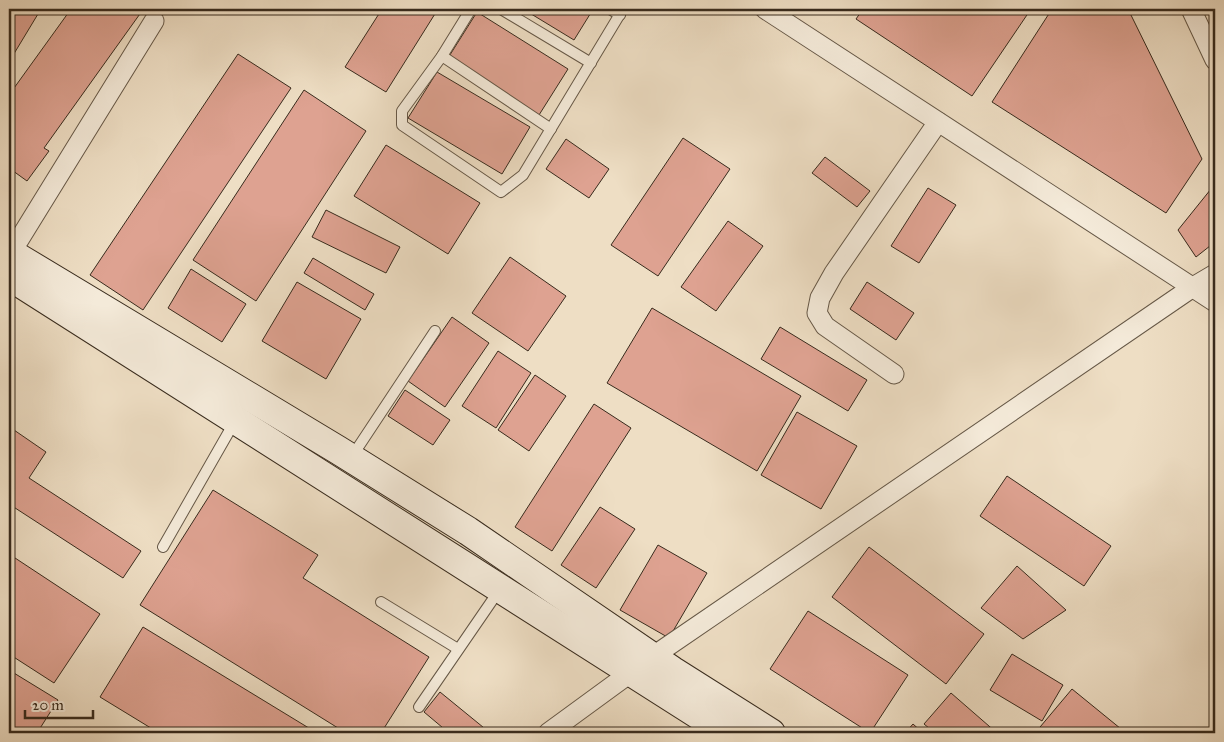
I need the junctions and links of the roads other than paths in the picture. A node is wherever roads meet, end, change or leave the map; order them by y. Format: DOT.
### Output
graph roads {
  1 [pos="471,9"];
  2 [pos="501,9"];
  3 [pos="610,9"];
  4 [pos="765,9"];
  5 [pos="1191,9"];
  6 [pos="622,12"];
  7 [pos="154,21"];
  8 [pos="442,56"];
  9 [pos="1215,60"];
  10 [pos="591,63"];
  11 [pos="938,122"];
  12 [pos="551,129"];
  13 [pos="9,259"];
  14 [pos="1215,274"];
  15 [pos="1193,288"];
  16 [pos="1215,302"];
  17 [pos="435,331"];
  18 [pos="132,340"];
  19 [pos="894,374"];
  20 [pos="235,420"];
  21 [pos="351,459"];
  22 [pos="490,546"];
  23 [pos="163,547"];
  24 [pos="473,572"];
  25 [pos="500,589"];
  26 [pos="380,602"];
  27 [pos="458,649"];
  28 [pos="642,664"];
  29 [pos="419,707"];
  30 [pos="548,733"];
  31 [pos="727,733"];
  32 [pos="771,733"];
  1 -- 8 [label="lane"];
  2 -- 10 [label="lane"];
  3 -- 6 [label="lane"];
  4 -- 11 [label="street"];
  5 -- 9 [label="street"];
  6 -- 10 [label="lane"];
  7 -- 13 [label="street"];
  8 -- 12 [label="lane"];
  8 -- 12 [label="lane"];
  10 -- 12 [label="lane"];
  11 -- 15 [label="street"];
  11 -- 19 [label="street"];
  13 -- 18 [label="street"];
  14 -- 15 [label="street"];
  15 -- 16 [label="street"];
  15 -- 28 [label="street"];
  17 -- 21 [label="lane"];
  18 -- 20 [label="street"];
  18 -- 21 [label="street"];
  20 -- 23 [label="lane"];
  20 -- 24 [label="street"];
  21 -- 22 [label="street"];
  22 -- 24 [label="street"];
  22 -- 28 [label="street"];
  24 -- 25 [label="street"];
  25 -- 27 [label="lane"];
  25 -- 28 [label="street"];
  26 -- 27 [label="lane"];
  27 -- 29 [label="lane"];
  28 -- 30 [label="street"];
  28 -- 31 [label="street"];
  28 -- 32 [label="street"];
}
